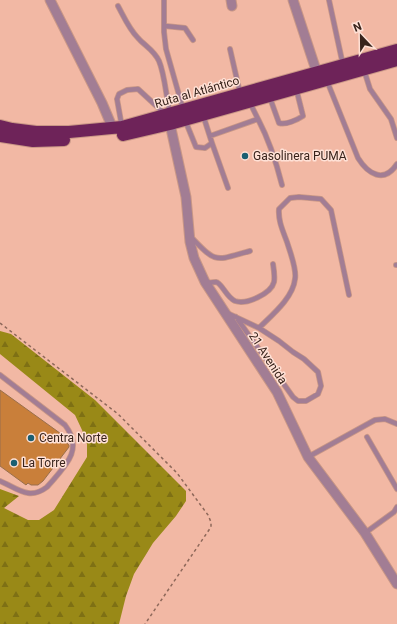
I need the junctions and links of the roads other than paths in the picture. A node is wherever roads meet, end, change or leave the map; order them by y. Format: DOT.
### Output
graph roads {
  1 [pos="50,0"];
  2 [pos="164,0"];
  3 [pos="293,0"];
  4 [pos="329,0"];
  5 [pos="118,6"];
  6 [pos="164,26"];
  7 [pos="193,40"];
  8 [pos="230,49"];
  9 [pos="397,50"];
  10 [pos="397,60"];
  11 [pos="343,65"];
  12 [pos="364,69"];
  13 [pos="322,76"];
  14 [pos="296,88"];
  15 [pos="269,96"];
  16 [pos="245,98"];
  17 [pos="203,115"];
  18 [pos="184,116"];
  19 [pos="169,118"];
  20 [pos="258,118"];
  21 [pos="391,119"];
  22 [pos="397,124"];
  23 [pos="4,127"];
  24 [pos="118,128"];
  25 [pos="0,136"];
  26 [pos="210,136"];
  27 [pos="397,138"];
  28 [pos="212,143"];
  29 [pos="397,164"];
  30 [pos="282,185"];
  31 [pos="228,188"];
  32 [pos="189,235"];
  33 [pos="250,251"];
  34 [pos="272,264"];
  35 [pos="205,282"];
  36 [pos="349,295"];
  37 [pos="222,310"];
  38 [pos="236,317"];
  39 [pos="259,328"];
  40 [pos="0,375"];
  41 [pos="397,424"];
  42 [pos="367,437"];
  43 [pos="308,457"];
  44 [pos="0,481"];
  45 [pos="397,489"];
  46 [pos="397,507"];
  47 [pos="365,533"];
  48 [pos="397,584"];
  1 -- 24 [label="street"];
  2 -- 6 [label="lane"];
  3 -- 13 [label="street"];
  4 -- 11 [label="lane"];
  5 -- 19 [label="lane"];
  6 -- 7 [label="lane"];
  6 -- 18 [label="lane"];
  8 -- 16 [label="lane"];
  9 -- 11 [label="highway, Ruta al Atlántico"];
  10 -- 12 [label="highway, Ruta al Atlántico"];
  11 -- 13 [label="highway, Ruta al Atlántico"];
  12 -- 13 [label="highway, Ruta al Atlántico"];
  12 -- 21 [label="lane"];
  13 -- 14 [label="highway, Ruta al Atlántico"];
  13 -- 16 [label="highway, Ruta al Atlántico"];
  13 -- 29 [label="lane"];
  14 -- 15 [label="highway, Ruta al Atlántico"];
  14 -- 15 [label="lane"];
  15 -- 16 [label="highway, Ruta al Atlántico"];
  16 -- 17 [label="highway, Ruta al Atlántico"];
  16 -- 18 [label="highway, Ruta al Atlántico"];
  16 -- 20 [label="lane"];
  17 -- 18 [label="highway, Ruta al Atlántico"];
  17 -- 26 [label="lane"];
  18 -- 19 [label="highway, Ruta al Atlántico"];
  18 -- 28 [label="lane"];
  19 -- 24 [label="highway, Ruta al Atlántico"];
  19 -- 24 [label="lane"];
  19 -- 25 [label="highway, Ruta al Atlántico"];
  19 -- 32 [label="street, 21 Avenida"];
  20 -- 26 [label="lane"];
  20 -- 30 [label="lane"];
  21 -- 22 [label="lane"];
  21 -- 27 [label="lane"];
  23 -- 24 [label="highway, Ruta al Atlántico"];
  26 -- 28 [label="lane"];
  28 -- 31 [label="lane"];
  32 -- 33 [label="lane"];
  32 -- 35 [label="street, 21 Avenida"];
  34 -- 35 [label="lane"];
  35 -- 37 [label="street, 21 Avenida"];
  36 -- 39 [label="lane"];
  37 -- 38 [label="lane"];
  37 -- 43 [label="street, 21 Avenida"];
  38 -- 39 [label="lane"];
  38 -- 39 [label="lane"];
  40 -- 44 [label="lane"];
  41 -- 43 [label="lane"];
  42 -- 45 [label="lane"];
  43 -- 47 [label="street, 21 Avenida"];
  46 -- 47 [label="lane"];
  47 -- 48 [label="street, 21 Avenida"];
}
